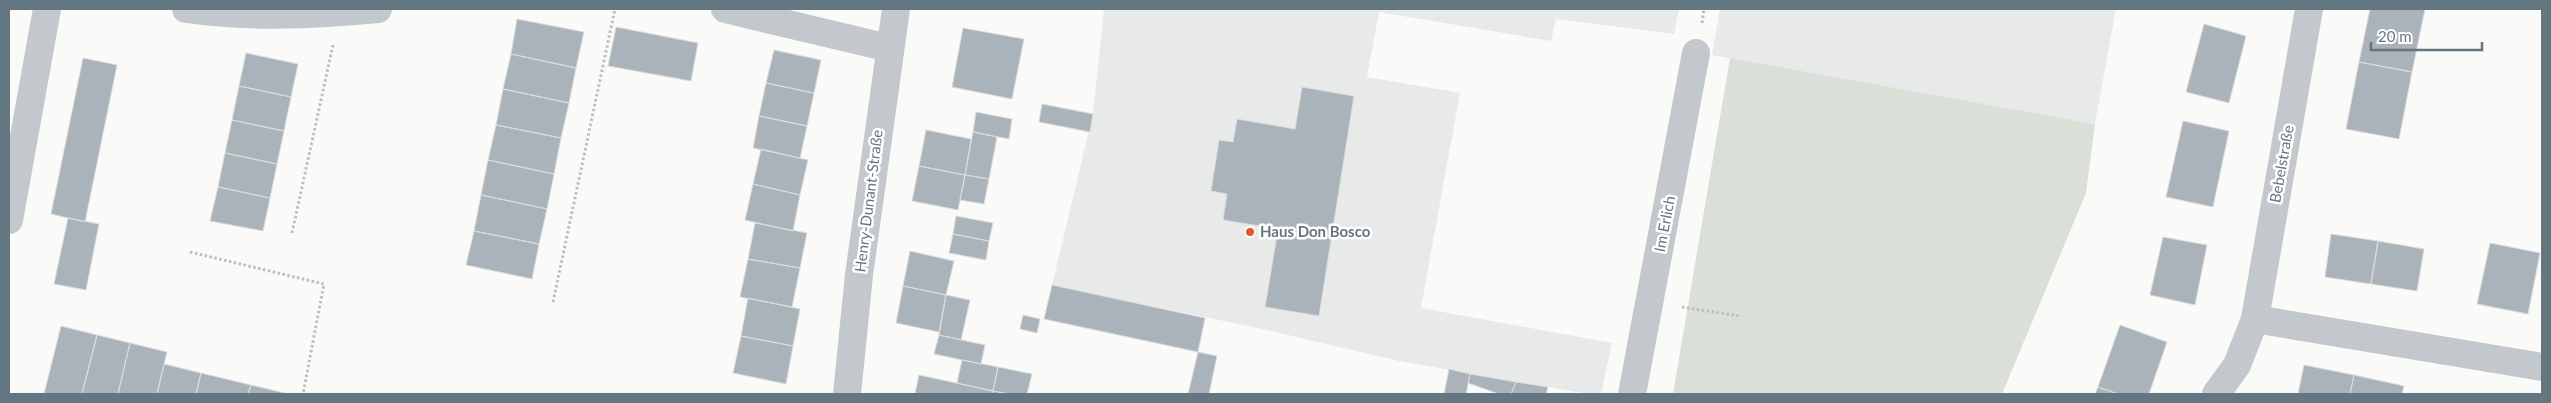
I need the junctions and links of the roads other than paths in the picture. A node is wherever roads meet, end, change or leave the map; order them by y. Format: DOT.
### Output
graph roads {
  1 [pos="47,9"];
  2 [pos="186,9"];
  3 [pos="378,9"];
  4 [pos="725,9"];
  5 [pos="896,9"];
  6 [pos="2309,9"];
  7 [pos="889,48"];
  8 [pos="1696,53"];
  9 [pos="9,220"];
  10 [pos="2255,320"];
  11 [pos="2542,367"];
  12 [pos="847,394"];
  13 [pos="1632,394"];
  14 [pos="2216,394"];
  1 -- 9 [label="street"];
  2 -- 3 [label="street"];
  4 -- 7 [label="street"];
  5 -- 7 [label="street, Henry-Dunant-Straße"];
  6 -- 10 [label="street, Bebelstraße"];
  7 -- 12 [label="street, Henry-Dunant-Straße"];
  8 -- 13 [label="street, Im Erlich"];
  10 -- 11 [label="street"];
  10 -- 14 [label="street, Bebelstraße"];
}
